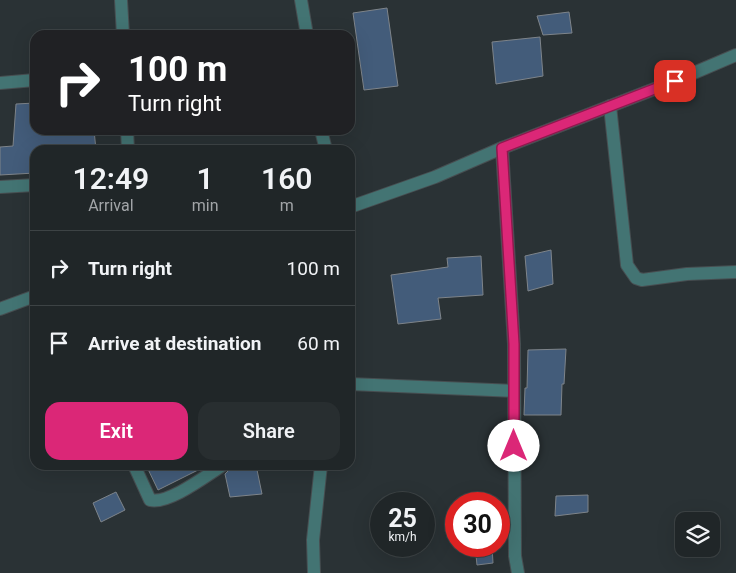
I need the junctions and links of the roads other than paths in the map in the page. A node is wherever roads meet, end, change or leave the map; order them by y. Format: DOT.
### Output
graph roads {
  1 [pos="121,0"];
  2 [pos="302,0"];
  3 [pos="123,30"];
  4 [pos="306,30"];
  5 [pos="736,55"];
  6 [pos="30,80"];
  7 [pos="0,83"];
  8 [pos="610,106"];
  9 [pos="502,148"];
  10 [pos="30,185"];
  11 [pos="0,188"];
  12 [pos="355,205"];
  13 [pos="736,272"];
  14 [pos="30,298"];
  15 [pos="0,309"];
  16 [pos="355,384"];
  17 [pos="514,391"];
  18 [pos="136,470"];
  19 [pos="215,470"];
  20 [pos="320,470"];
  21 [pos="314,573"];
  22 [pos="518,573"];
  1 -- 3 [label="street"];
  2 -- 4 [label="street"];
  5 -- 8 [label="street"];
  6 -- 7 [label="street"];
  8 -- 9 [label="street"];
  8 -- 13 [label="street"];
  9 -- 12 [label="street"];
  9 -- 17 [label="street"];
  10 -- 11 [label="street"];
  14 -- 15 [label="street"];
  16 -- 17 [label="street"];
  17 -- 22 [label="street"];
  18 -- 19 [label="street"];
  20 -- 21 [label="street"];
}
